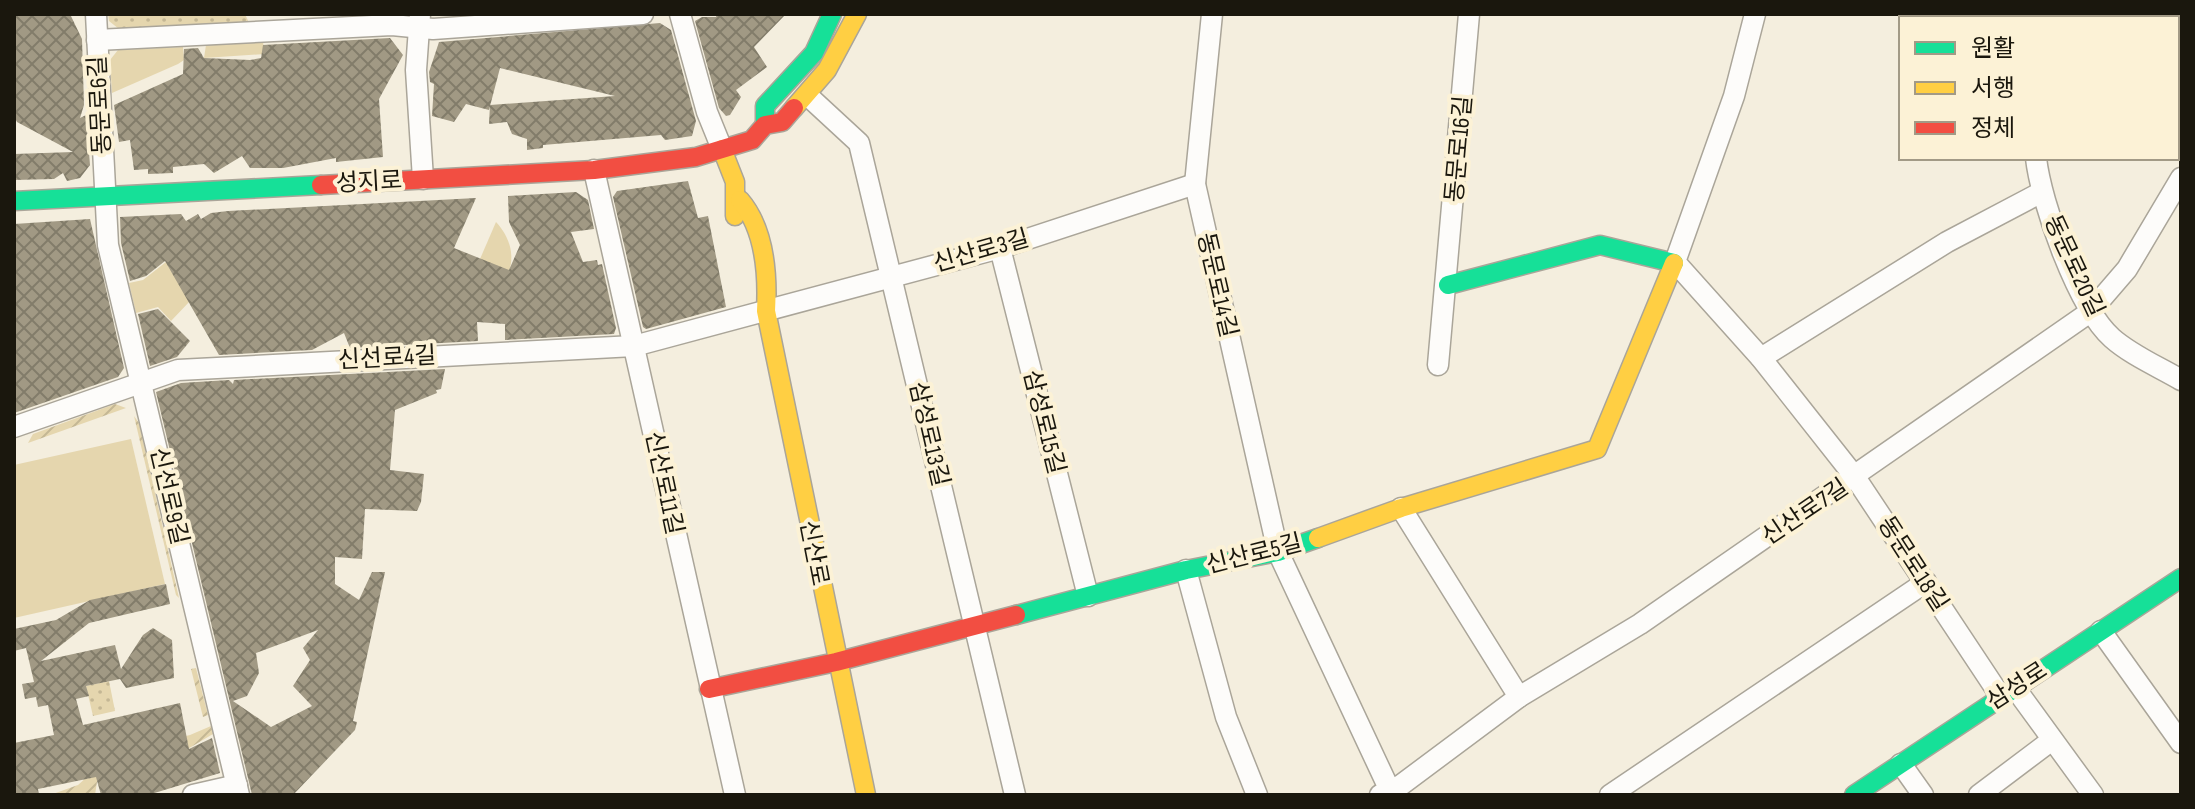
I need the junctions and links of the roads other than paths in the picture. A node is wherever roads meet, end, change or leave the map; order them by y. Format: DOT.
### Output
graph roads {
  1 [pos="96,14"];
  2 [pos="643,14"];
  3 [pos="680,14"];
  4 [pos="832,14"];
  5 [pos="857,14"];
  6 [pos="1212,14"];
  7 [pos="1469,14"];
  8 [pos="1755,14"];
  9 [pos="419,21"];
  10 [pos="97,40"];
  11 [pos="807,95"];
  12 [pos="765,125"];
  13 [pos="722,149"];
  14 [pos="2036,160"];
  15 [pos="594,170"];
  16 [pos="2181,178"];
  17 [pos="423,179"];
  18 [pos="1195,184"];
  19 [pos="2040,193"];
  20 [pos="104,197"];
  21 [pos="740,200"];
  22 [pos="14,201"];
  23 [pos="1000,248"];
  24 [pos="1675,262"];
  25 [pos="891,277"];
  26 [pos="1448,285"];
  27 [pos="766,311"];
  28 [pos="2090,312"];
  29 [pos="634,346"];
  30 [pos="1761,358"];
  31 [pos="1438,365"];
  32 [pos="2181,380"];
  33 [pos="142,381"];
  34 [pos="14,427"];
  35 [pos="1855,477"];
  36 [pos="1401,508"];
  37 [pos="1278,552"];
  38 [pos="1186,570"];
  39 [pos="2181,578"];
  40 [pos="1926,582"];
  41 [pos="1088,596"];
  42 [pos="973,626"];
  43 [pos="2101,631"];
  44 [pos="836,662"];
  45 [pos="709,689"];
  46 [pos="2008,692"];
  47 [pos="1519,697"];
  48 [pos="2052,740"];
  49 [pos="2181,743"];
  50 [pos="1901,764"];
  51 [pos="238,790"];
  52 [pos="1387,793"];
  53 [pos="193,795"];
  54 [pos="735,795"];
  55 [pos="866,795"];
  56 [pos="1015,795"];
  57 [pos="1257,795"];
  58 [pos="1610,795"];
  59 [pos="1854,795"];
  60 [pos="1923,795"];
  61 [pos="1979,795"];
  62 [pos="2093,795"];
  1 -- 10 [label="street, 동문로6길"];
  2 -- 9 [label="street"];
  3 -- 13 [label="street"];
  4 -- 12 [label="street"];
  5 -- 11 [label="street"];
  6 -- 18 [label="street, 동문로14길"];
  7 -- 26 [label="street, 동문로16길"];
  8 -- 24 [label="street"];
  9 -- 10 [label="street"];
  9 -- 17 [label="street"];
  10 -- 20 [label="street, 동문로6길"];
  11 -- 12 [label="street"];
  11 -- 25 [label="street, 삼성로13길"];
  12 -- 13 [label="street"];
  13 -- 15 [label="street, 성지로"];
  13 -- 21 [label="street, 신산로"];
  14 -- 19 [label="street, 동문로20길"];
  15 -- 17 [label="street, 성지로"];
  15 -- 29 [label="street, 신산로11길"];
  16 -- 28 [label="street, 신산로7길"];
  17 -- 20 [label="street, 성지로"];
  18 -- 23 [label="street, 신산로3길"];
  18 -- 37 [label="street, 동문로14길"];
  19 -- 28 [label="street, 동문로20길"];
  19 -- 30 [label="street"];
  20 -- 22 [label="street, 성지로"];
  20 -- 33 [label="street, 신선로9길"];
  21 -- 27 [label="street, 신산로"];
  21 -- 27 [label="street, 신산로"];
  23 -- 25 [label="street, 신산로3길"];
  23 -- 41 [label="street, 삼성로15길"];
  24 -- 26 [label="street"];
  24 -- 30 [label="street, 동문로18길"];
  24 -- 36 [label="street, 신산로5길"];
  25 -- 27 [label="street, 신산로3길"];
  25 -- 42 [label="street, 삼성로13길"];
  26 -- 31 [label="street, 동문로16길"];
  27 -- 29 [label="street, 신선로4길"];
  27 -- 44 [label="street, 신산로"];
  28 -- 32 [label="street, 동문로20길"];
  28 -- 35 [label="street, 신산로7길"];
  29 -- 33 [label="street, 신선로4길"];
  29 -- 45 [label="street, 신산로11길"];
  30 -- 35 [label="street, 동문로18길"];
  33 -- 34 [label="street, 신선로4길"];
  33 -- 51 [label="street, 신선로9길"];
  35 -- 40 [label="street, 동문로18길"];
  35 -- 47 [label="street, 신산로7길"];
  36 -- 37 [label="street, 신산로5길"];
  36 -- 47 [label="street"];
  37 -- 38 [label="street, 신산로5길"];
  37 -- 52 [label="street, 동문로14길"];
  38 -- 41 [label="street, 신산로5길"];
  38 -- 57 [label="street"];
  39 -- 43 [label="street, 삼성로"];
  40 -- 46 [label="street, 동문로18길"];
  40 -- 58 [label="street"];
  41 -- 42 [label="street, 신산로5길"];
  42 -- 44 [label="street, 신산로5길"];
  42 -- 56 [label="street, 삼성로13길"];
  43 -- 46 [label="street, 삼성로"];
  43 -- 49 [label="street"];
  44 -- 45 [label="street, 신산로5길"];
  44 -- 55 [label="street, 신산로"];
  45 -- 54 [label="street, 신산로11길"];
  46 -- 48 [label="street, 동문로18길"];
  46 -- 50 [label="street, 삼성로"];
  47 -- 52 [label="street, 신산로7길"];
  48 -- 61 [label="street"];
  48 -- 62 [label="street, 동문로18길"];
  50 -- 59 [label="street, 삼성로"];
  50 -- 60 [label="street"];
  51 -- 53 [label="street"];
}
